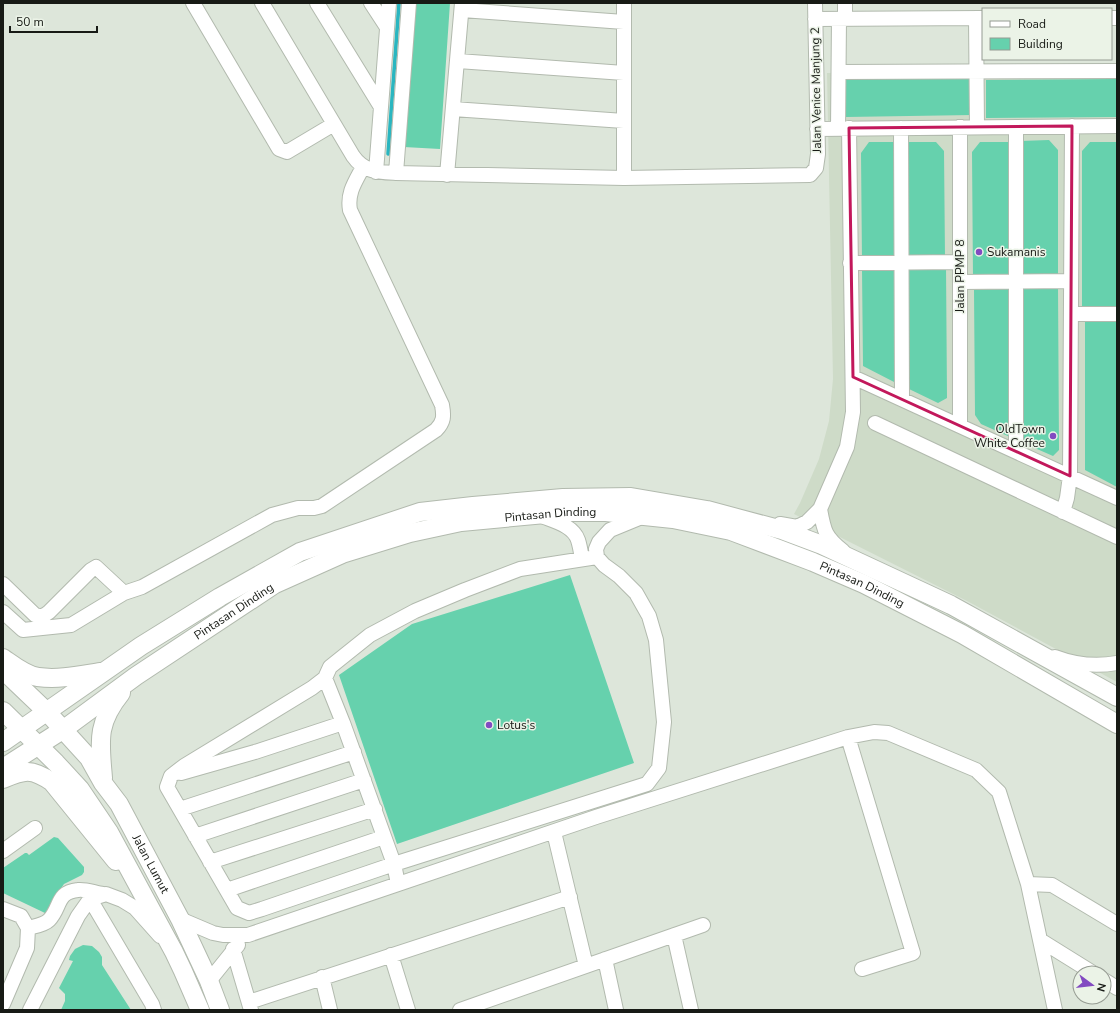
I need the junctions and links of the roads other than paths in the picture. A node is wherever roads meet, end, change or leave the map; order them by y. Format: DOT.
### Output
graph roads {
  1 [pos="193,3"];
  2 [pos="262,3"];
  3 [pos="317,3"];
  4 [pos="371,3"];
  5 [pos="388,3"];
  6 [pos="409,3"];
  7 [pos="624,3"];
  8 [pos="815,3"];
  9 [pos="845,3"];
  10 [pos="462,7"];
  11 [pos="980,18"];
  12 [pos="815,19"];
  13 [pos="842,19"];
  14 [pos="624,22"];
  15 [pos="386,26"];
  16 [pos="458,61"];
  17 [pos="976,71"];
  18 [pos="1117,71"];
  19 [pos="839,72"];
  20 [pos="624,73"];
  21 [pos="381,107"];
  22 [pos="453,109"];
  23 [pos="624,121"];
  24 [pos="334,124"];
  25 [pos="1072,126"];
  26 [pos="1117,126"];
  27 [pos="960,127"];
  28 [pos="976,127"];
  29 [pos="1016,127"];
  30 [pos="844,128"];
  31 [pos="900,128"];
  32 [pos="818,129"];
  33 [pos="370,170"];
  34 [pos="396,173"];
  35 [pos="447,175"];
  36 [pos="624,178"];
  37 [pos="901,262"];
  38 [pos="960,262"];
  39 [pos="850,263"];
  40 [pos="1071,281"];
  41 [pos="960,282"];
  42 [pos="1016,282"];
  43 [pos="1071,314"];
  44 [pos="1117,314"];
  45 [pos="853,377"];
  46 [pos="902,399"];
  47 [pos="875,423"];
  48 [pos="960,425"];
  49 [pos="1016,451"];
  50 [pos="1070,476"];
  51 [pos="1117,498"];
  52 [pos="820,509"];
  53 [pos="707,510"];
  54 [pos="1063,512"];
  55 [pos="538,515"];
  56 [pos="645,515"];
  57 [pos="1117,537"];
  58 [pos="597,557"];
  59 [pos="582,559"];
  60 [pos="861,564"];
  61 [pos="3,584"];
  62 [pos="124,593"];
  63 [pos="3,612"];
  64 [pos="1014,640"];
  65 [pos="3,658"];
  66 [pos="1117,663"];
  67 [pos="3,670"];
  68 [pos="104,672"];
  69 [pos="136,676"];
  70 [pos="325,678"];
  71 [pos="1117,697"];
  72 [pos="3,711"];
  73 [pos="47,712"];
  74 [pos="343,722"];
  75 [pos="1117,724"];
  76 [pos="23,729"];
  77 [pos="64,729"];
  78 [pos="848,737"];
  79 [pos="3,742"];
  80 [pos="38,745"];
  81 [pos="354,752"];
  82 [pos="3,768"];
  83 [pos="171,776"];
  84 [pos="3,779"];
  85 [pos="364,780"];
  86 [pos="103,783"];
  87 [pos="591,802"];
  88 [pos="180,809"];
  89 [pos="374,809"];
  90 [pos="596,817"];
  91 [pos="35,828"];
  92 [pos="554,832"];
  93 [pos="195,836"];
  94 [pos="384,837"];
  95 [pos="3,851"];
  96 [pos="210,862"];
  97 [pos="394,864"];
  98 [pos="398,884"];
  99 [pos="1028,884"];
  100 [pos="227,890"];
  101 [pos="141,893"];
  102 [pos="106,894"];
  103 [pos="570,897"];
  104 [pos="90,899"];
  105 [pos="3,910"];
  106 [pos="180,919"];
  107 [pos="1117,924"];
  108 [pos="703,925"];
  109 [pos="28,928"];
  110 [pos="248,935"];
  111 [pos="674,935"];
  112 [pos="1040,940"];
  113 [pos="233,949"];
  114 [pos="174,952"];
  115 [pos="391,955"];
  116 [pos="605,959"];
  117 [pos="1080,965"];
  118 [pos="586,966"];
  119 [pos="862,969"];
  120 [pos="322,977"];
  121 [pos="209,981"];
  122 [pos="3,1004"];
  123 [pos="250,1006"];
  124 [pos="30,1010"];
  125 [pos="154,1010"];
  126 [pos="200,1010"];
  127 [pos="220,1010"];
  128 [pos="330,1010"];
  129 [pos="408,1010"];
  130 [pos="460,1010"];
  131 [pos="616,1010"];
  132 [pos="692,1010"];
  133 [pos="1055,1010"];
  1 -- 24 [label="street"];
  2 -- 24 [label="street"];
  3 -- 21 [label="street"];
  4 -- 15 [label="street"];
  5 -- 15 [label="street"];
  6 -- 34 [label="street"];
  7 -- 14 [label="street"];
  8 -- 12 [label="street, Jalan Venice Manjung 2"];
  9 -- 13 [label="street"];
  10 -- 14 [label="street"];
  10 -- 16 [label="street"];
  11 -- 13 [label="street"];
  11 -- 17 [label="street"];
  12 -- 13 [label="street"];
  12 -- 32 [label="street, Jalan Venice Manjung 2"];
  13 -- 19 [label="street"];
  14 -- 20 [label="street"];
  15 -- 21 [label="street"];
  16 -- 20 [label="street"];
  16 -- 22 [label="street"];
  17 -- 18 [label="street"];
  17 -- 19 [label="street"];
  17 -- 28 [label="street"];
  19 -- 30 [label="street"];
  20 -- 23 [label="street"];
  21 -- 33 [label="street"];
  22 -- 23 [label="street"];
  22 -- 35 [label="street"];
  23 -- 36 [label="street"];
  24 -- 33 [label="street"];
  25 -- 26 [label="street"];
  25 -- 29 [label="street"];
  25 -- 40 [label="street"];
  27 -- 28 [label="street"];
  27 -- 31 [label="street"];
  27 -- 38 [label="street, Jalan PPMP 8"];
  28 -- 29 [label="street"];
  29 -- 42 [label="street"];
  30 -- 31 [label="street"];
  30 -- 32 [label="street"];
  30 -- 39 [label="street"];
  31 -- 37 [label="street"];
  32 -- 36 [label="street, Jalan Venice Manjung 2"];
  33 -- 34 [label="street"];
  33 -- 62 [label="street"];
  34 -- 35 [label="street"];
  35 -- 36 [label="street"];
  37 -- 38 [label="street"];
  37 -- 39 [label="street"];
  37 -- 46 [label="street"];
  38 -- 41 [label="street, Jalan PPMP 8"];
  39 -- 45 [label="street"];
  40 -- 42 [label="street"];
  40 -- 43 [label="street"];
  41 -- 42 [label="street"];
  41 -- 48 [label="street, Jalan PPMP 8"];
  42 -- 49 [label="street"];
  43 -- 44 [label="street"];
  43 -- 50 [label="street"];
  45 -- 46 [label="street"];
  45 -- 52 [label="street"];
  46 -- 48 [label="street"];
  47 -- 54 [label="street"];
  48 -- 49 [label="street"];
  49 -- 50 [label="street"];
  50 -- 51 [label="street"];
  50 -- 54 [label="street"];
  52 -- 53 [label="street"];
  52 -- 60 [label="street"];
  53 -- 60 [label="main road, Pintasan Dinding"];
  53 -- 68 [label="main road, Pintasan Dinding"];
  54 -- 57 [label="street"];
  55 -- 56 [label="main road, Pintasan Dinding"];
  55 -- 59 [label="street"];
  55 -- 69 [label="main road, Pintasan Dinding"];
  56 -- 58 [label="street"];
  56 -- 75 [label="main road, Pintasan Dinding"];
  58 -- 59 [label="street"];
  58 -- 87 [label="street"];
  59 -- 70 [label="street"];
  60 -- 64 [label="main road, Pintasan Dinding"];
  61 -- 62 [label="street"];
  62 -- 63 [label="street"];
  64 -- 66 [label="street"];
  64 -- 71 [label="main road, Pintasan Dinding"];
  65 -- 68 [label="main road"];
  67 -- 73 [label="main road, Jalan Lumut"];
  68 -- 73 [label="main road, Pintasan Dinding"];
  69 -- 77 [label="main road, Pintasan Dinding"];
  69 -- 86 [label="main road"];
  70 -- 74 [label="street"];
  70 -- 83 [label="street"];
  72 -- 76 [label="main road, Jalan Lumut"];
  73 -- 76 [label="main road, Pintasan Dinding"];
  73 -- 77 [label="main road, Jalan Lumut"];
  74 -- 81 [label="street"];
  74 -- 83 [label="street"];
  76 -- 79 [label="main road, Pintasan Dinding"];
  76 -- 80 [label="main road, Jalan Lumut"];
  77 -- 80 [label="main road, Pintasan Dinding"];
  77 -- 86 [label="main road, Jalan Lumut"];
  78 -- 90 [label="street"];
  78 -- 99 [label="street"];
  78 -- 119 [label="street"];
  80 -- 82 [label="main road, Pintasan Dinding"];
  80 -- 101 [label="main road, Jalan Lumut"];
  81 -- 85 [label="street"];
  81 -- 88 [label="street"];
  83 -- 88 [label="street"];
  84 -- 101 [label="main road"];
  85 -- 89 [label="street"];
  85 -- 93 [label="street"];
  86 -- 106 [label="main road, Jalan Lumut"];
  87 -- 90 [label="street"];
  87 -- 97 [label="street"];
  88 -- 93 [label="street"];
  89 -- 94 [label="street"];
  89 -- 96 [label="street"];
  90 -- 92 [label="street"];
  91 -- 95 [label="street"];
  92 -- 98 [label="street"];
  92 -- 103 [label="street"];
  93 -- 96 [label="street"];
  94 -- 97 [label="street"];
  94 -- 100 [label="street"];
  96 -- 100 [label="street"];
  97 -- 98 [label="street"];
  97 -- 100 [label="street"];
  98 -- 110 [label="street"];
  99 -- 107 [label="street"];
  99 -- 112 [label="street"];
  101 -- 114 [label="main road, Jalan Lumut"];
  102 -- 104 [label="street"];
  102 -- 109 [label="street"];
  102 -- 114 [label="street"];
  103 -- 115 [label="street"];
  103 -- 118 [label="street"];
  104 -- 124 [label="street"];
  104 -- 125 [label="street"];
  105 -- 109 [label="street"];
  106 -- 110 [label="street"];
  106 -- 121 [label="main road, Jalan Lumut"];
  108 -- 111 [label="street"];
  109 -- 122 [label="street"];
  110 -- 113 [label="street"];
  111 -- 116 [label="street"];
  111 -- 132 [label="street"];
  112 -- 117 [label="street"];
  112 -- 133 [label="street"];
  113 -- 121 [label="street"];
  113 -- 123 [label="street"];
  114 -- 126 [label="main road, Jalan Lumut"];
  115 -- 120 [label="street"];
  115 -- 129 [label="street"];
  116 -- 118 [label="street"];
  116 -- 131 [label="street"];
  118 -- 130 [label="street"];
  120 -- 123 [label="street"];
  120 -- 128 [label="street"];
  121 -- 127 [label="main road, Jalan Lumut"];
}
